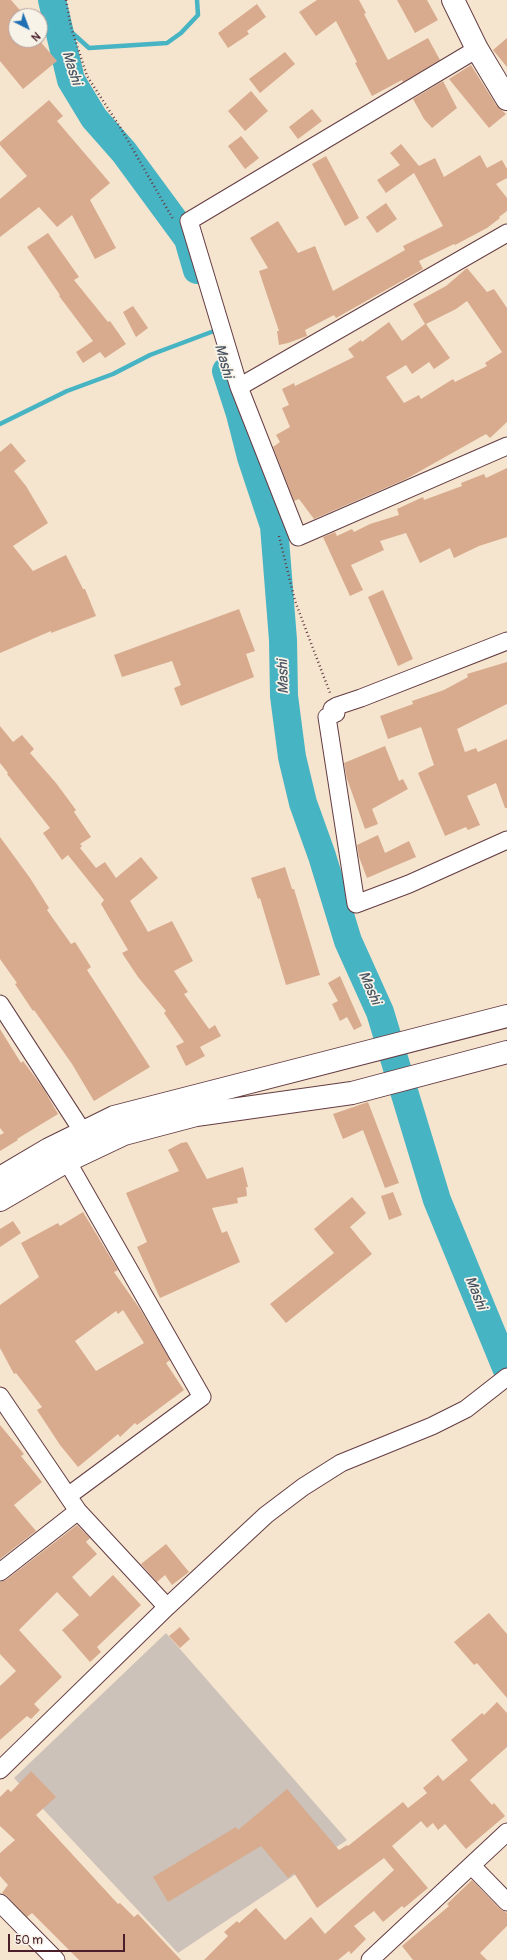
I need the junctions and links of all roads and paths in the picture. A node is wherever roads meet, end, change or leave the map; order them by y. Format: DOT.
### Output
graph roads {
  1 [pos="66,0"];
  2 [pos="453,0"];
  3 [pos="477,49"];
  4 [pos="507,99"];
  5 [pos="174,220"];
  6 [pos="507,233"];
  7 [pos="239,387"];
  8 [pos="507,446"];
  9 [pos="278,532"];
  10 [pos="507,641"];
  11 [pos="336,712"];
  12 [pos="507,840"];
  13 [pos="0,1004"];
  14 [pos="507,1016"];
  15 [pos="507,1052"];
  16 [pos="83,1132"];
  17 [pos="67,1161"];
  18 [pos="0,1178"];
  19 [pos="0,1200"];
  20 [pos="507,1378"];
  21 [pos="0,1396"];
  22 [pos="68,1496"];
  23 [pos="78,1511"];
  24 [pos="0,1572"];
  25 [pos="167,1607"];
  26 [pos="0,1770"];
  27 [pos="507,1832"];
  28 [pos="472,1866"];
  29 [pos="507,1902"];
  30 [pos="0,1903"];
  31 [pos="56,1960"];
  32 [pos="370,1960"];
  1 -- 5 [label="path"];
  2 -- 3 [label="main road"];
  3 -- 4 [label="main road"];
  3 -- 7 [label="street"];
  6 -- 7 [label="street"];
  7 -- 8 [label="street"];
  9 -- 11 [label="path"];
  10 -- 11 [label="street"];
  11 -- 12 [label="street"];
  13 -- 16 [label="street"];
  14 -- 16 [label="main road"];
  15 -- 17 [label="main road"];
  16 -- 18 [label="main road"];
  17 -- 19 [label="main road"];
  17 -- 22 [label="street"];
  20 -- 25 [label="street"];
  21 -- 22 [label="street"];
  22 -- 23 [label="street"];
  23 -- 24 [label="street"];
  23 -- 25 [label="street"];
  25 -- 26 [label="street"];
  27 -- 28 [label="street"];
  28 -- 29 [label="street"];
  28 -- 32 [label="street"];
  30 -- 31 [label="street"];
}
